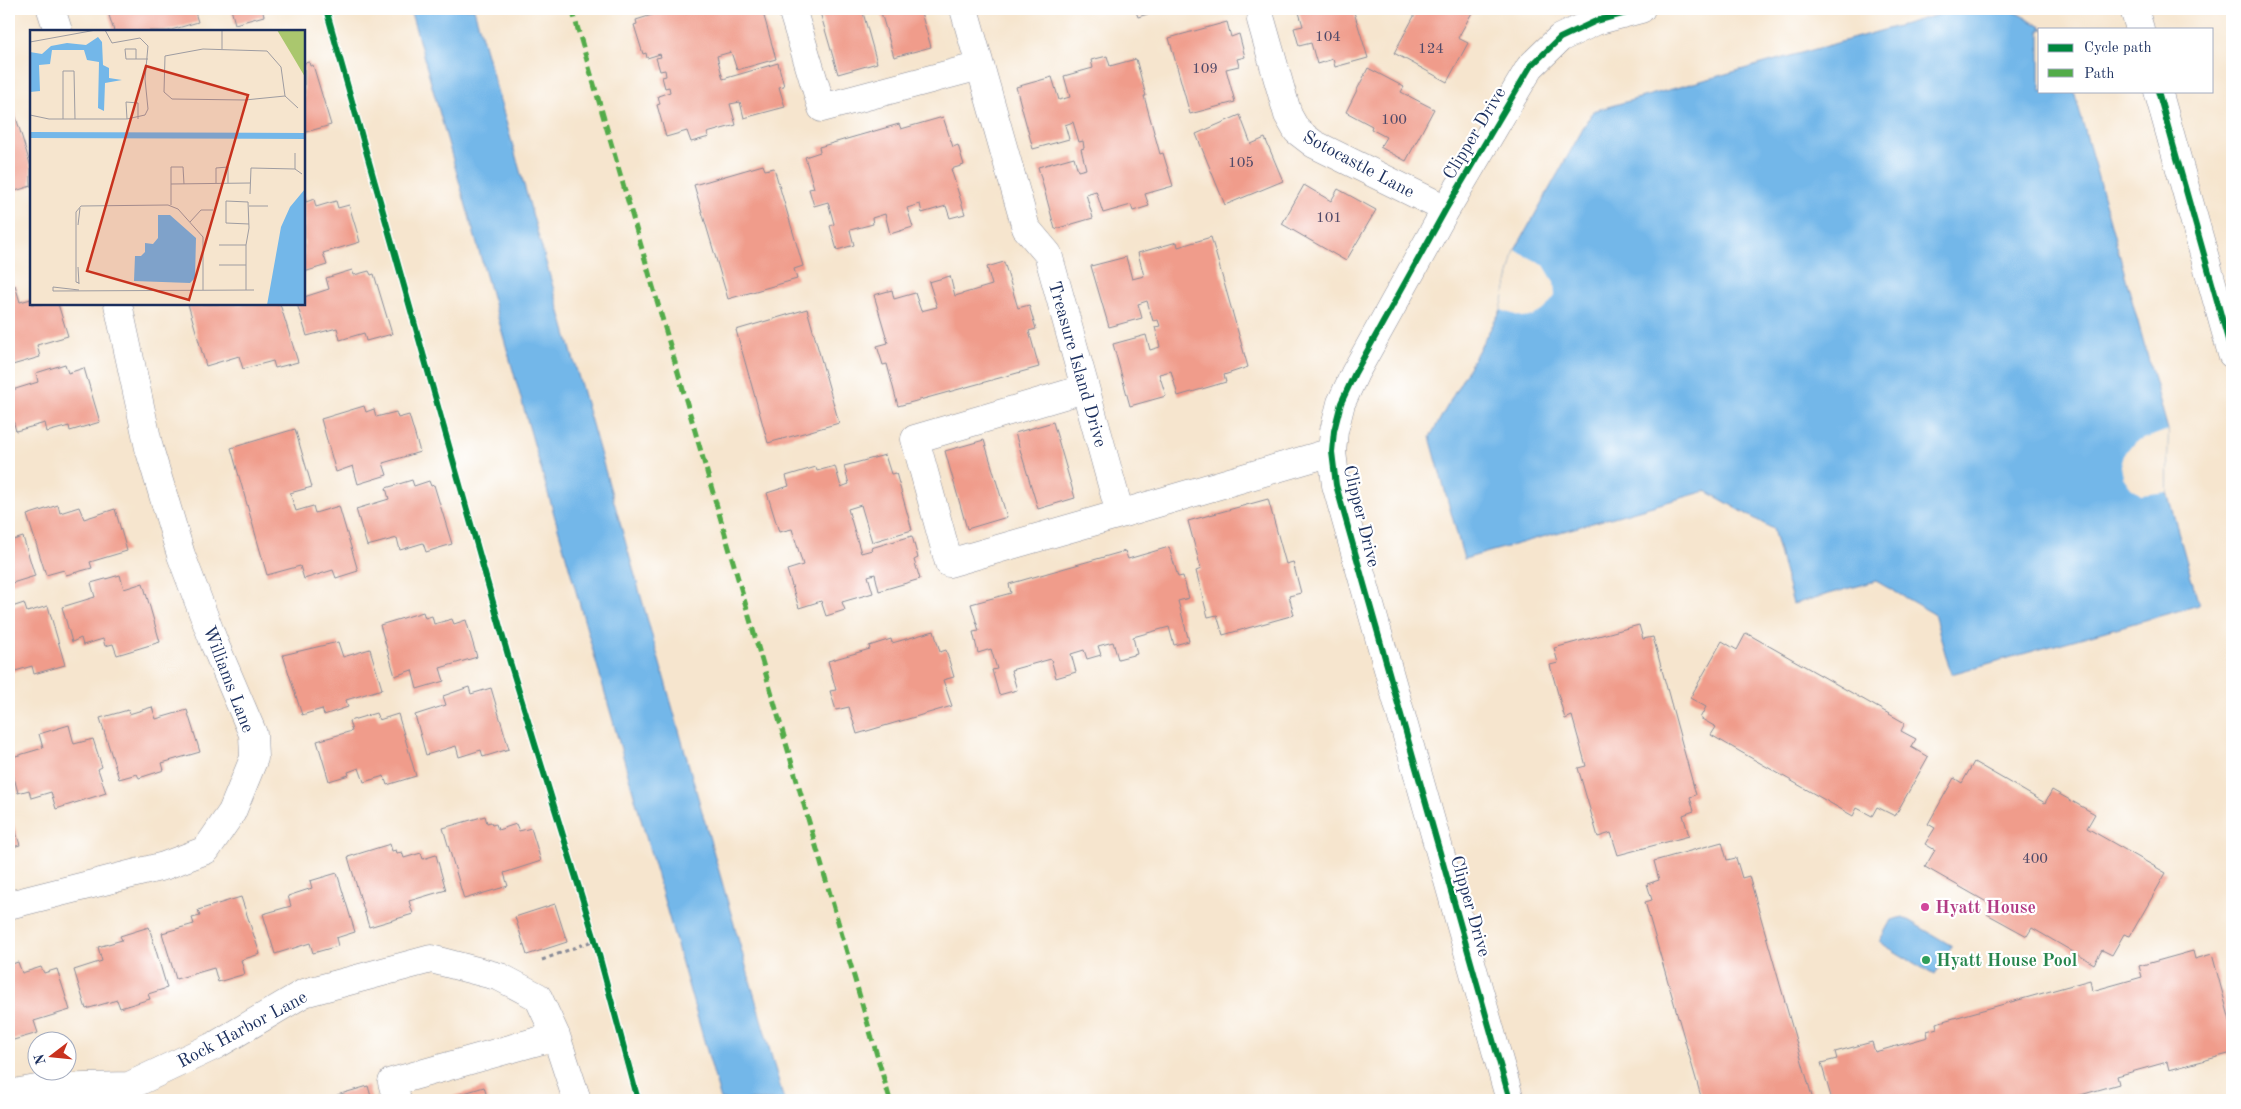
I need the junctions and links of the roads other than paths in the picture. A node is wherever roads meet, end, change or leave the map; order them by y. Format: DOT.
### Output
graph roads {
  1 [pos="51,9"];
  2 [pos="792,9"];
  3 [pos="964,9"];
  4 [pos="1641,9"];
  5 [pos="2134,9"];
  6 [pos="1261,20"];
  7 [pos="2140,28"];
  8 [pos="58,30"];
  9 [pos="980,66"];
  10 [pos="2158,92"];
  11 [pos="1446,209"];
  12 [pos="118,305"];
  13 [pos="2232,354"];
  14 [pos="1084,388"];
  15 [pos="1332,452"];
  16 [pos="1120,514"];
  17 [pos="9,905"];
  18 [pos="556,1036"];
  19 [pos="9,1094"];
  20 [pos="397,1100"];
  21 [pos="577,1100"];
  22 [pos="1510,1100"];
  1 -- 8 [label="street"];
  2 -- 9 [label="street"];
  3 -- 9 [label="street, Treasure Island Drive"];
  4 -- 11 [label="street, Clipper Drive"];
  5 -- 7 [label="street"];
  6 -- 11 [label="street, Sotocastle Lane"];
  9 -- 14 [label="street, Treasure Island Drive"];
  10 -- 13 [label="street"];
  11 -- 15 [label="street, Clipper Drive"];
  12 -- 17 [label="street, Williams Lane"];
  14 -- 16 [label="street, Treasure Island Drive"];
  14 -- 16 [label="street"];
  15 -- 16 [label="street"];
  15 -- 22 [label="street, Clipper Drive"];
  18 -- 19 [label="street, Rock Harbor Lane"];
  18 -- 20 [label="street"];
  18 -- 21 [label="street, Rock Harbor Lane"];
}
